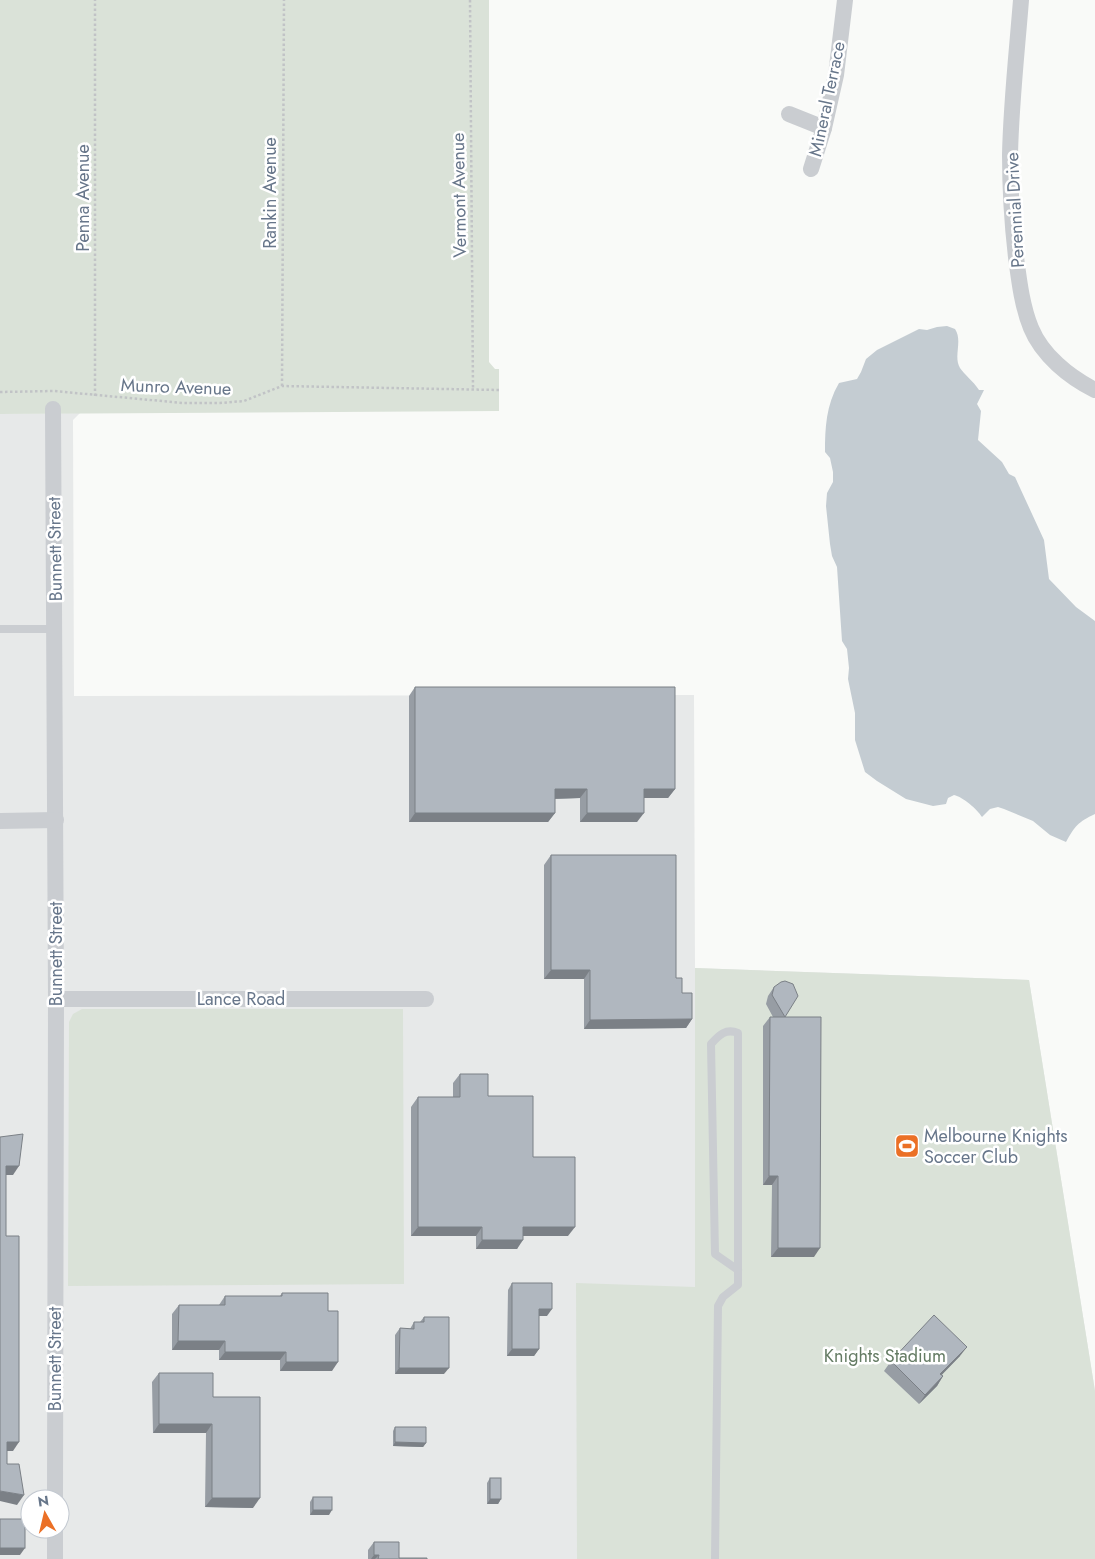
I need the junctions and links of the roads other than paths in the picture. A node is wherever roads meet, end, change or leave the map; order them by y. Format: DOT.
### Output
graph roads {
  1 [pos="845,0"];
  2 [pos="1021,0"];
  3 [pos="789,114"];
  4 [pos="824,128"];
  5 [pos="812,169"];
  6 [pos="1095,390"];
  7 [pos="53,409"];
  8 [pos="56,628"];
  9 [pos="0,629"];
  10 [pos="56,820"];
  11 [pos="0,821"];
  12 [pos="426,998"];
  13 [pos="56,1000"];
  14 [pos="738,1270"];
  15 [pos="55,1489"];
  16 [pos="55,1539"];
  17 [pos="55,1559"];
  18 [pos="715,1559"];
  1 -- 4 [label="street, Mineral Terrace"];
  2 -- 6 [label="street, Perennial Drive"];
  3 -- 4 [label="street"];
  4 -- 5 [label="street, Mineral Terrace"];
  7 -- 8 [label="street, Bunnett Street"];
  8 -- 9 [label="lane"];
  8 -- 10 [label="street, Bunnett Street"];
  10 -- 11 [label="street"];
  10 -- 13 [label="street, Bunnett Street"];
  12 -- 13 [label="street, Lance Road"];
  13 -- 15 [label="street, Bunnett Street"];
  14 -- 14 [label="lane"];
  14 -- 18 [label="lane"];
  16 -- 17 [label="street"];
}
